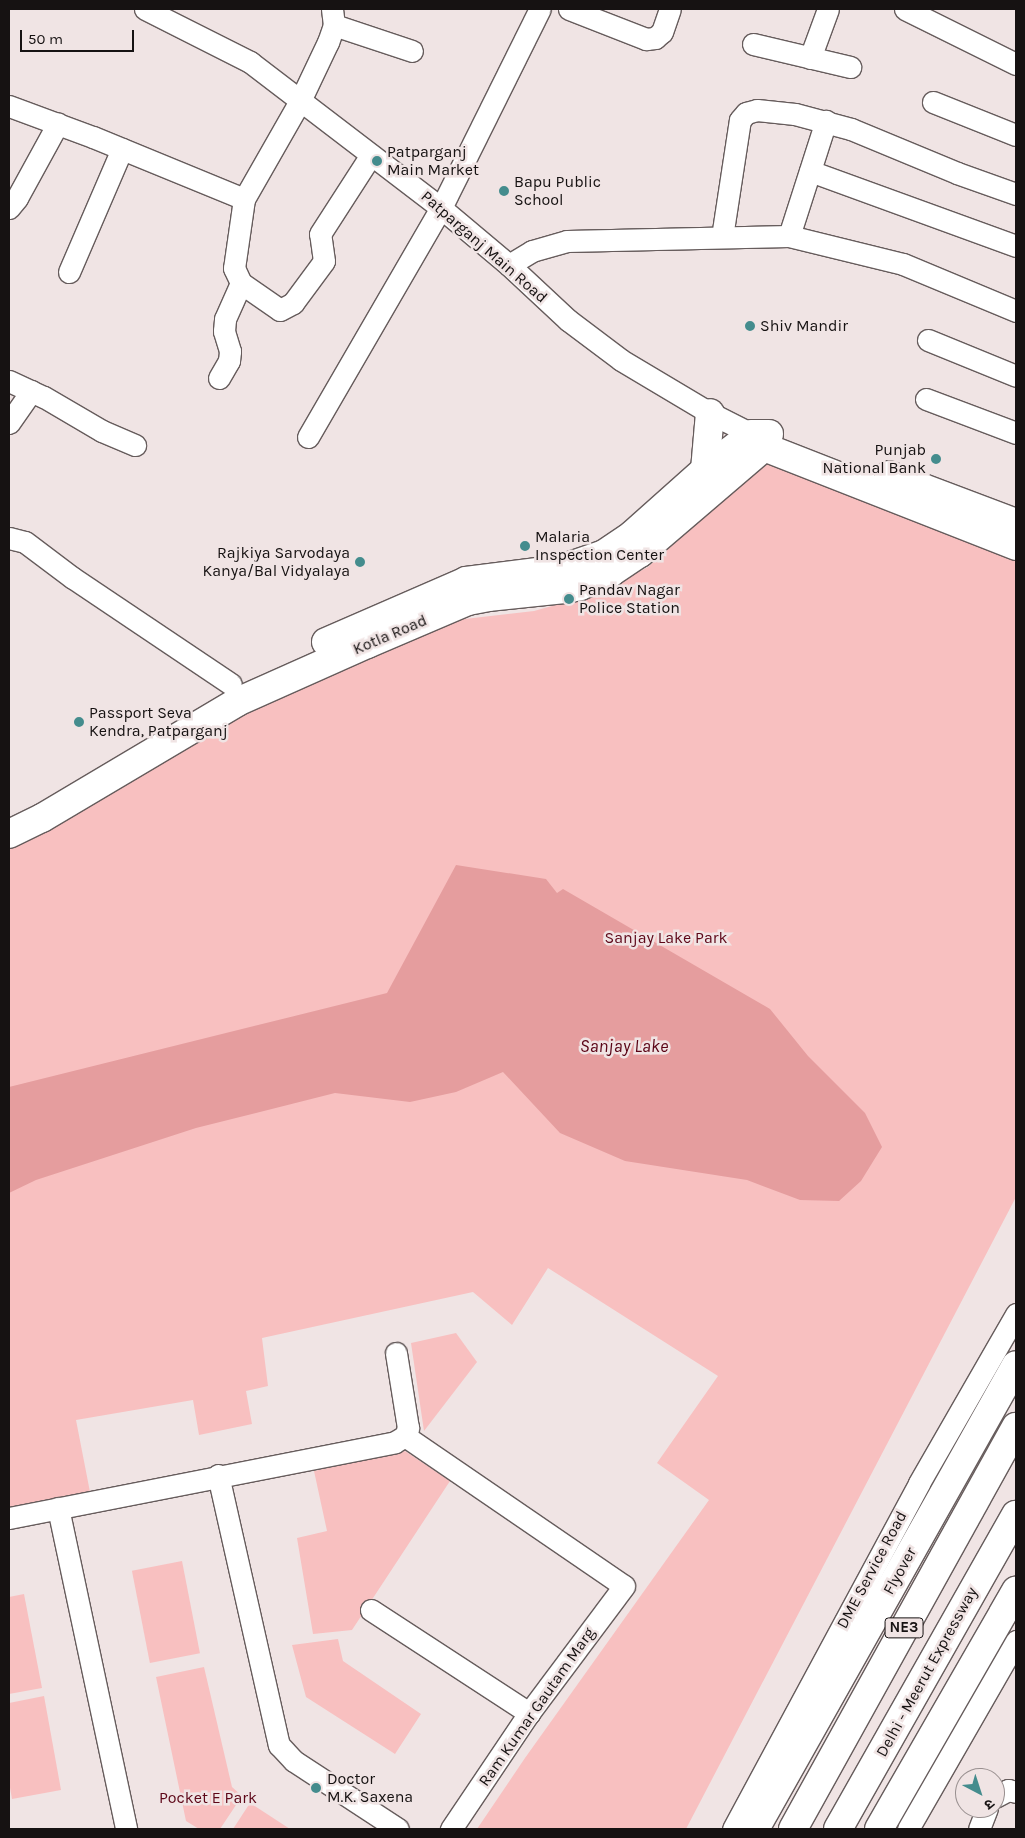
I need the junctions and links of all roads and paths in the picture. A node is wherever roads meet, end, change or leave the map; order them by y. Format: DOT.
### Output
graph roads {
  1 [pos="145,9"];
  2 [pos="540,9"];
  3 [pos="569,9"];
  4 [pos="670,9"];
  5 [pos="828,9"];
  6 [pos="905,9"];
  7 [pos="333,17"];
  8 [pos="753,44"];
  9 [pos="412,51"];
  10 [pos="810,58"];
  11 [pos="1016,64"];
  12 [pos="850,67"];
  13 [pos="300,101"];
  14 [pos="933,102"];
  15 [pos="9,106"];
  16 [pos="826,121"];
  17 [pos="58,123"];
  18 [pos="1016,135"];
  19 [pos="122,149"];
  20 [pos="371,155"];
  21 [pos="810,172"];
  22 [pos="1016,194"];
  23 [pos="244,199"];
  24 [pos="9,208"];
  25 [pos="441,208"];
  26 [pos="789,236"];
  27 [pos="722,237"];
  28 [pos="1016,246"];
  29 [pos="509,265"];
  30 [pos="69,272"];
  31 [pos="241,283"];
  32 [pos="1016,311"];
  33 [pos="928,340"];
  34 [pos="1016,376"];
  35 [pos="219,378"];
  36 [pos="9,381"];
  37 [pos="31,391"];
  38 [pos="926,399"];
  39 [pos="710,413"];
  40 [pos="9,423"];
  41 [pos="1016,433"];
  42 [pos="308,437"];
  43 [pos="758,440"];
  44 [pos="134,445"];
  45 [pos="705,470"];
  46 [pos="1016,523"];
  47 [pos="9,538"];
  48 [pos="1016,546"];
  49 [pos="230,684"];
  50 [pos="9,814"];
  51 [pos="9,834"];
  52 [pos="1016,1314"];
  53 [pos="396,1353"];
  54 [pos="1016,1365"];
  55 [pos="1016,1427"];
  56 [pos="405,1436"];
  57 [pos="218,1475"];
  58 [pos="58,1508"];
  59 [pos="1016,1514"];
  60 [pos="9,1518"];
  61 [pos="1016,1591"];
  62 [pos="372,1610"];
  63 [pos="1016,1641"];
  64 [pos="529,1713"];
  65 [pos="126,1829"];
  66 [pos="398,1829"];
  67 [pos="451,1829"];
  68 [pos="733,1829"];
  69 [pos="755,1829"];
  70 [pos="793,1829"];
  71 [pos="838,1829"];
  72 [pos="879,1829"];
  73 [pos="908,1829"];
  1 -- 13 [label="street, Patparganj Main Road"];
  2 -- 25 [label="street"];
  3 -- 4 [label="street"];
  5 -- 10 [label="street"];
  6 -- 11 [label="street"];
  7 -- 9 [label="street"];
  7 -- 13 [label="street"];
  8 -- 10 [label="street"];
  10 -- 12 [label="street"];
  13 -- 20 [label="street, Patparganj Main Road"];
  13 -- 23 [label="street"];
  14 -- 18 [label="street"];
  15 -- 17 [label="street"];
  16 -- 21 [label="street"];
  16 -- 22 [label="street"];
  16 -- 27 [label="street"];
  17 -- 19 [label="street"];
  17 -- 24 [label="street"];
  19 -- 23 [label="street"];
  19 -- 30 [label="street"];
  20 -- 25 [label="street, Patparganj Main Road"];
  20 -- 31 [label="street"];
  21 -- 26 [label="street"];
  21 -- 28 [label="street"];
  23 -- 31 [label="street"];
  25 -- 29 [label="street, Patparganj Main Road"];
  25 -- 42 [label="street"];
  26 -- 27 [label="street"];
  26 -- 32 [label="street"];
  27 -- 29 [label="street"];
  29 -- 39 [label="street, Patparganj Main Road"];
  31 -- 35 [label="street"];
  33 -- 34 [label="street"];
  36 -- 37 [label="street"];
  37 -- 40 [label="street"];
  37 -- 44 [label="street"];
  38 -- 41 [label="street"];
  39 -- 43 [label="street, Patparganj Main Road"];
  39 -- 45 [label="main road"];
  43 -- 45 [label="main road, Kotla Road"];
  43 -- 46 [label="main road"];
  43 -- 48 [label="main road"];
  43 -- 51 [label="main road, Kotla Road"];
  45 -- 49 [label="main road, Kotla Road"];
  47 -- 49 [label="street"];
  49 -- 50 [label="main road, Kotla Road"];
  52 -- 68 [label="street, DME Service Road"];
  53 -- 56 [label="street"];
  54 -- 69 [label="main road, Flyover"];
  55 -- 70 [label="main road, NE3"];
  56 -- 57 [label="street"];
  56 -- 64 [label="street, Ram Kumar Gautam Marg"];
  57 -- 58 [label="street"];
  57 -- 66 [label="street"];
  58 -- 60 [label="street"];
  58 -- 65 [label="street"];
  59 -- 71 [label="main road, Delhi - Meerut Expressway / NE3"];
  61 -- 72 [label="main road"];
  62 -- 64 [label="street"];
  63 -- 73 [label="street"];
  64 -- 67 [label="street, Ram Kumar Gautam Marg"];
}
